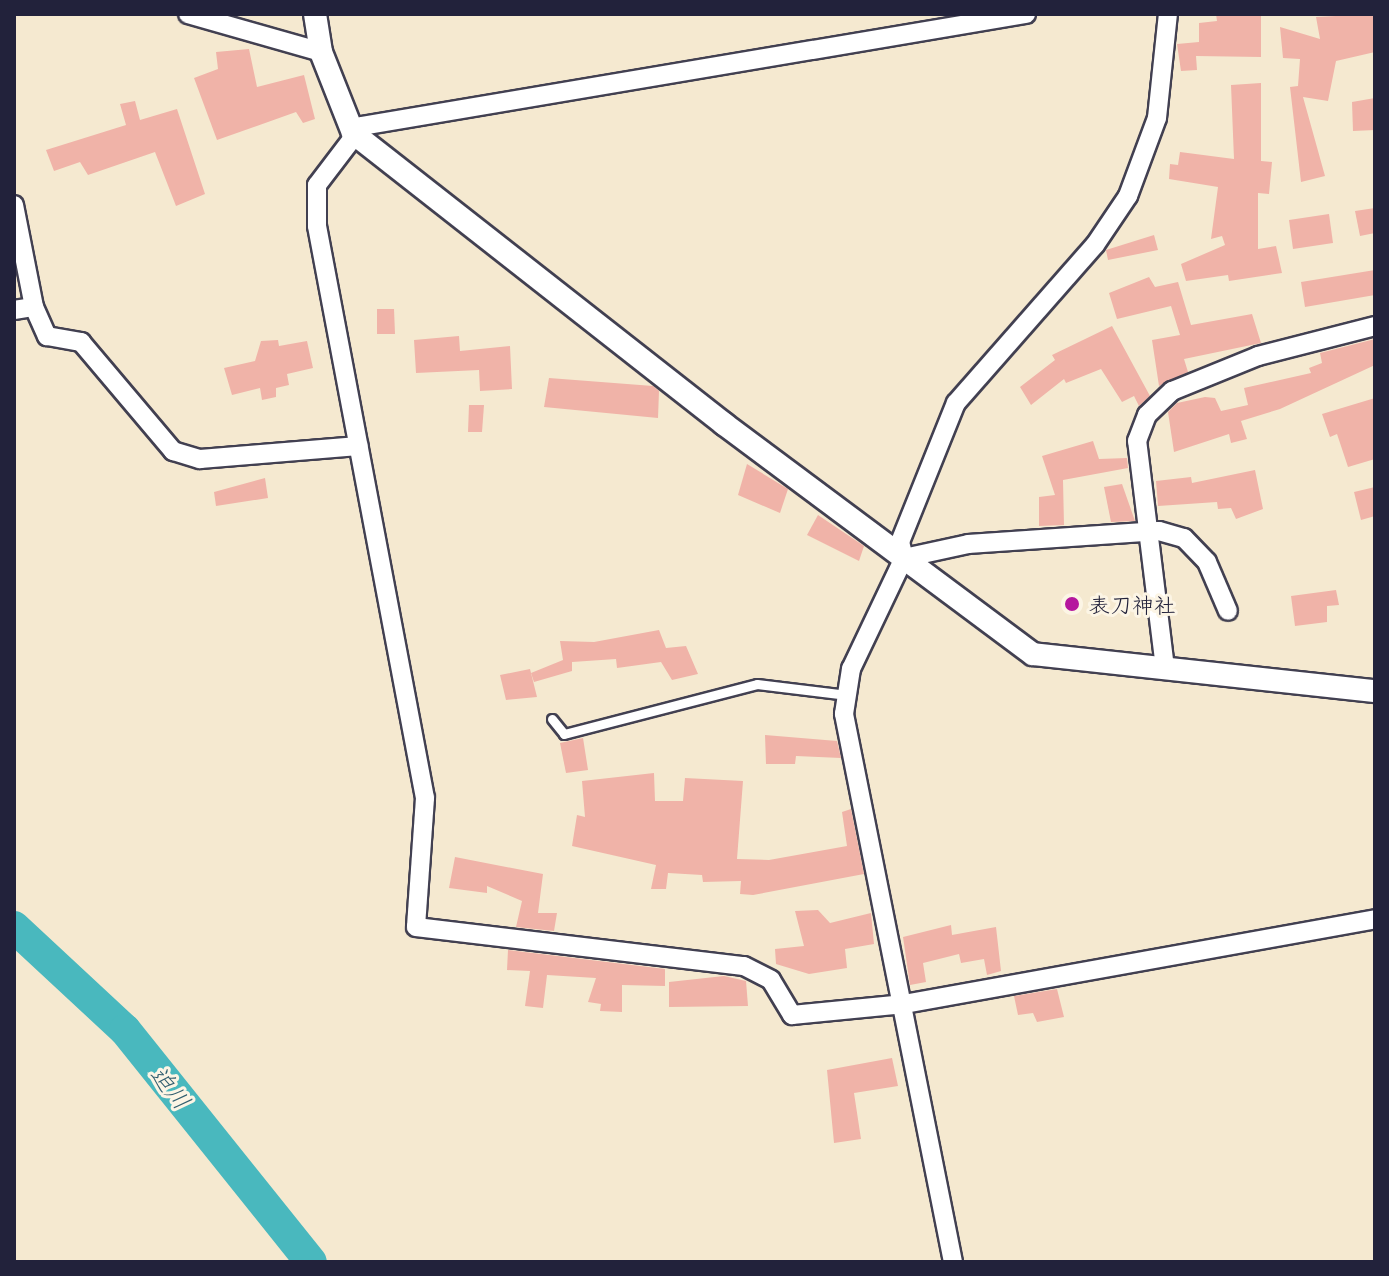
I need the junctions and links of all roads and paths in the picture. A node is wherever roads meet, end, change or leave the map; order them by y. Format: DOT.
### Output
graph roads {
  1 [pos="188,14"];
  2 [pos="315,14"];
  3 [pos="1026,14"];
  4 [pos="1168,14"];
  5 [pos="321,52"];
  6 [pos="353,133"];
  7 [pos="14,205"];
  8 [pos="34,307"];
  9 [pos="14,310"];
  10 [pos="1375,326"];
  11 [pos="358,446"];
  12 [pos="1152,532"];
  13 [pos="904,558"];
  14 [pos="1228,611"];
  15 [pos="1165,668"];
  16 [pos="1375,691"];
  17 [pos="847,695"];
  18 [pos="552,719"];
  19 [pos="1375,919"];
  20 [pos="904,1004"];
  21 [pos="953,1262"];
  1 -- 5 [label="street"];
  2 -- 5 [label="street"];
  3 -- 6 [label="street"];
  4 -- 13 [label="street"];
  5 -- 6 [label="street"];
  6 -- 11 [label="street"];
  6 -- 13 [label="street"];
  7 -- 8 [label="street"];
  8 -- 9 [label="street"];
  8 -- 11 [label="street"];
  10 -- 12 [label="street"];
  11 -- 20 [label="street"];
  12 -- 13 [label="street"];
  12 -- 14 [label="street"];
  12 -- 15 [label="street"];
  13 -- 15 [label="street"];
  13 -- 17 [label="street"];
  15 -- 16 [label="street"];
  17 -- 18 [label="lane"];
  17 -- 20 [label="street"];
  19 -- 20 [label="street"];
  20 -- 21 [label="street"];
}
